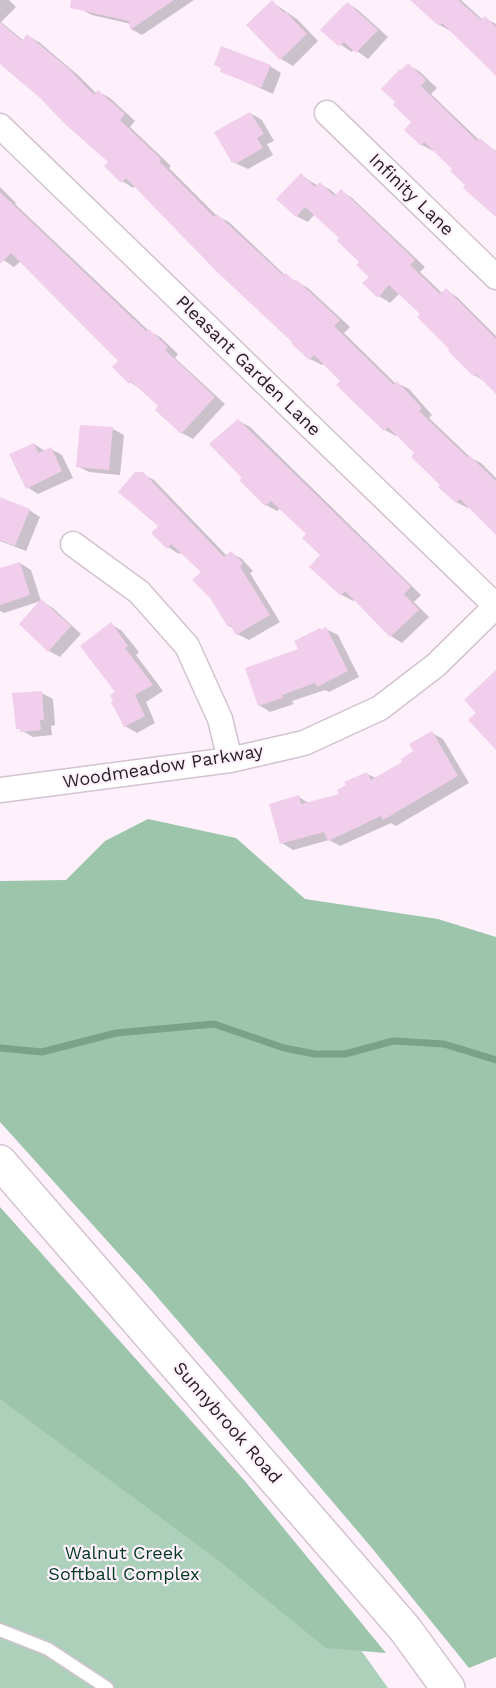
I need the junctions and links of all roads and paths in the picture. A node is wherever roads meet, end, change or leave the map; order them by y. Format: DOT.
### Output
graph roads {
  1 [pos="327,113"];
  2 [pos="0,126"];
  3 [pos="496,277"];
  4 [pos="73,544"];
  5 [pos="496,606"];
  6 [pos="230,760"];
  7 [pos="0,790"];
  8 [pos="0,1161"];
  9 [pos="0,1630"];
  10 [pos="107,1688"];
  11 [pos="448,1688"];
  1 -- 3 [label="street, Infinity Lane"];
  2 -- 5 [label="street, Pleasant Garden Lane"];
  4 -- 6 [label="street"];
  5 -- 6 [label="street, Woodmeadow Parkway"];
  6 -- 7 [label="street, Woodmeadow Parkway"];
  8 -- 11 [label="main road, Sunnybrook Road"];
  9 -- 10 [label="lane"];
}
